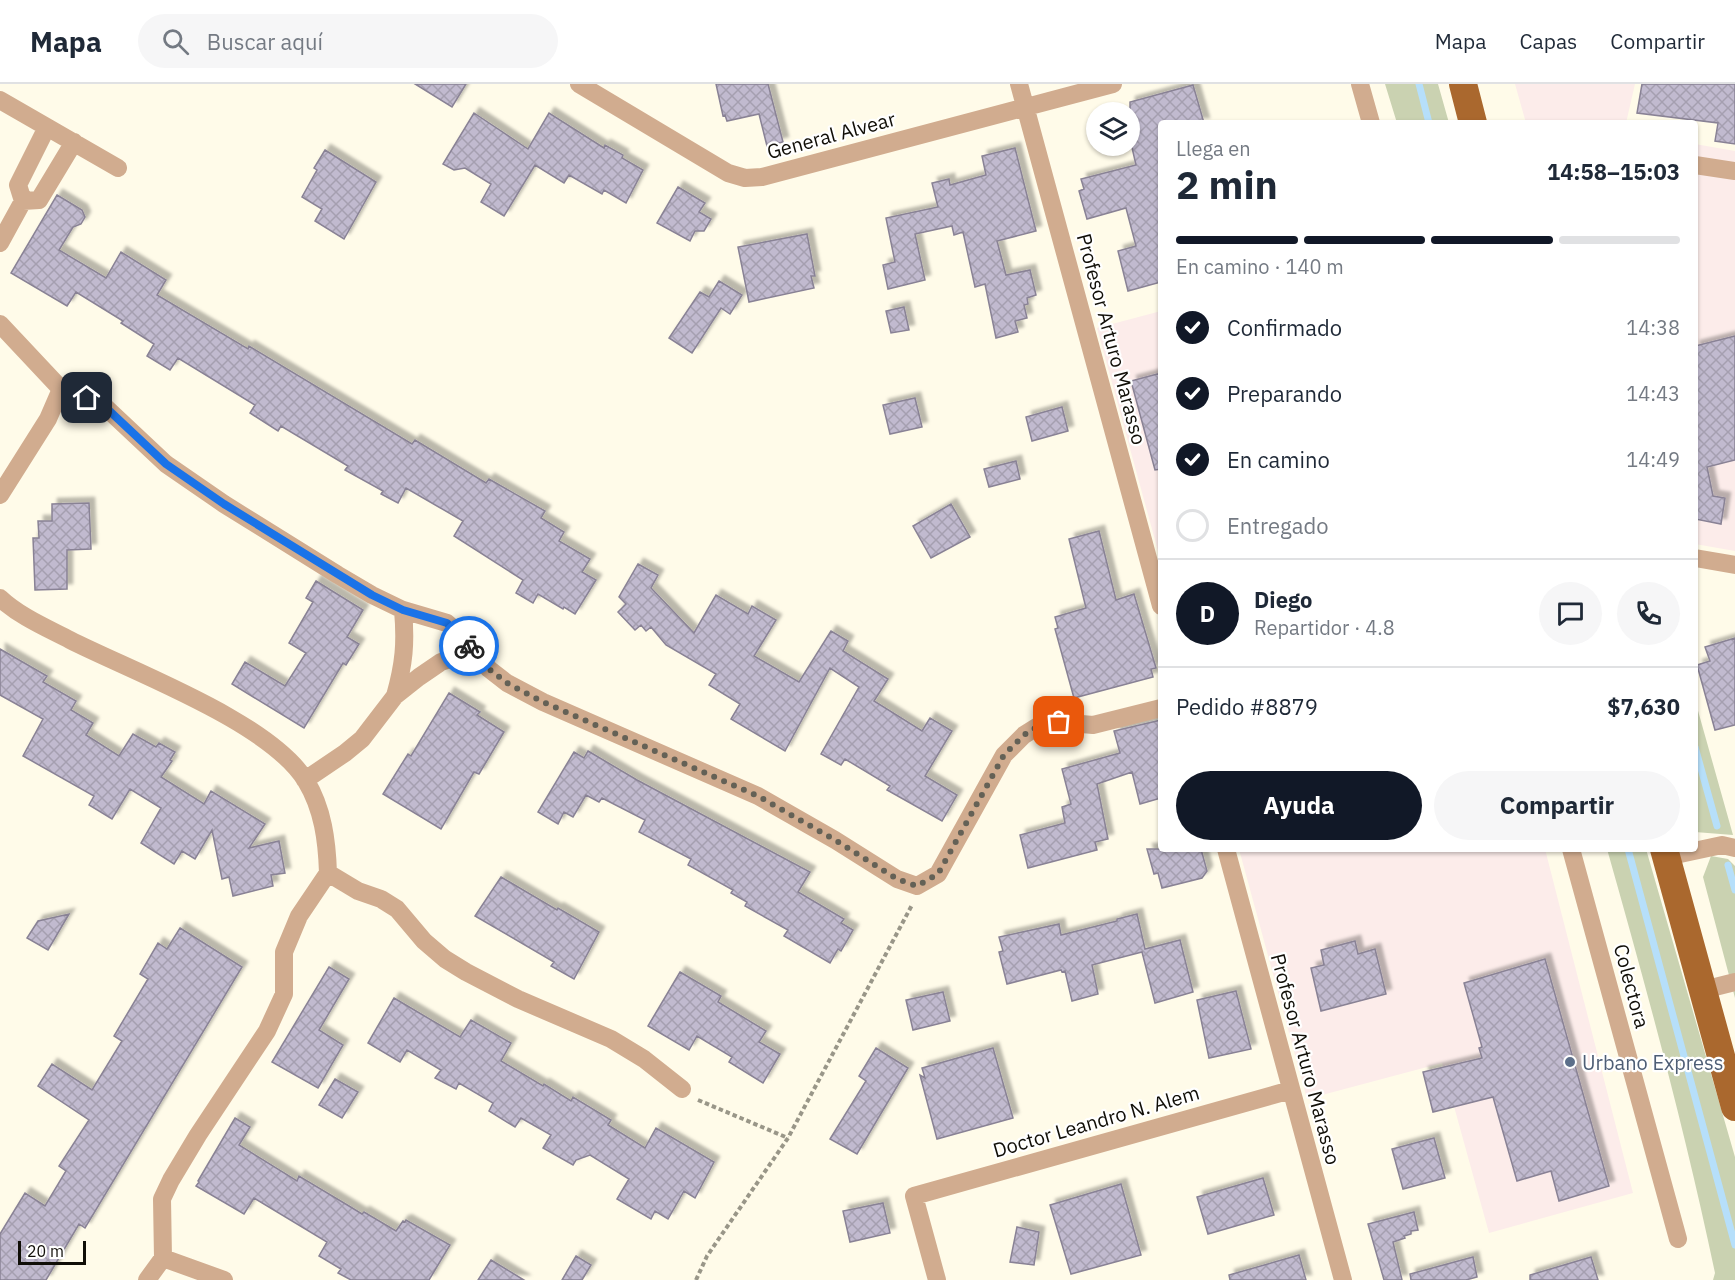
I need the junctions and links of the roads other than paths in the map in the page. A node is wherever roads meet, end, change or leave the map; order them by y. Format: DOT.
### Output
graph roads {
  1 [pos="579,84"];
  2 [pos="1019,84"];
  3 [pos="1113,84"];
  4 [pos="1360,84"];
  5 [pos="1462,84"];
  6 [pos="0,100"];
  7 [pos="1025,107"];
  8 [pos="1370,120"];
  9 [pos="1472,120"];
  10 [pos="47,128"];
  11 [pos="74,142"];
  12 [pos="1698,165"];
  13 [pos="118,168"];
  14 [pos="1735,171"];
  15 [pos="23,201"];
  16 [pos="0,243"];
  17 [pos="0,324"];
  18 [pos="61,389"];
  19 [pos="0,495"];
  20 [pos="1698,559"];
  21 [pos="1735,565"];
  22 [pos="1158,595"];
  23 [pos="0,598"];
  24 [pos="403,610"];
  25 [pos="474,651"];
  26 [pos="395,696"];
  27 [pos="1157,709"];
  28 [pos="305,780"];
  29 [pos="1698,848"];
  30 [pos="1735,848"];
  31 [pos="1227,852"];
  32 [pos="1572,852"];
  33 [pos="1665,853"];
  34 [pos="328,873"];
  35 [pos="1735,982"];
  36 [pos="1703,990"];
  37 [pos="682,1089"];
  38 [pos="1291,1090"];
  39 [pos="1735,1107"];
  40 [pos="1678,1239"];
  41 [pos="163,1258"];
  42 [pos="147,1280"];
  43 [pos="224,1280"];
  44 [pos="937,1280"];
  45 [pos="1342,1280"];
  1 -- 7 [label="street, General Alvear"];
  2 -- 7 [label="street, Profesor Arturo Marasso"];
  3 -- 7 [label="street, General Alvear"];
  4 -- 8 [label="street"];
  5 -- 9 [label="main road"];
  6 -- 10 [label="street"];
  7 -- 22 [label="street, Profesor Arturo Marasso"];
  10 -- 11 [label="street"];
  10 -- 15 [label="street"];
  11 -- 13 [label="street"];
  11 -- 15 [label="street"];
  12 -- 14 [label="street"];
  15 -- 16 [label="street"];
  17 -- 18 [label="street"];
  18 -- 19 [label="street"];
  18 -- 24 [label="street"];
  20 -- 21 [label="street"];
  23 -- 28 [label="street"];
  24 -- 25 [label="street"];
  24 -- 26 [label="street"];
  25 -- 26 [label="street"];
  25 -- 27 [label="street"];
  26 -- 28 [label="street"];
  28 -- 34 [label="street"];
  29 -- 30 [label="street"];
  31 -- 38 [label="street, Profesor Arturo Marasso"];
  32 -- 40 [label="street, Colectora"];
  33 -- 36 [label="main road"];
  34 -- 37 [label="street"];
  34 -- 41 [label="street"];
  35 -- 36 [label="street"];
  36 -- 39 [label="main road"];
  38 -- 44 [label="street, Doctor Leandro N. Alem"];
  38 -- 45 [label="street, Profesor Arturo Marasso"];
  41 -- 42 [label="street"];
  41 -- 43 [label="street"];
}
